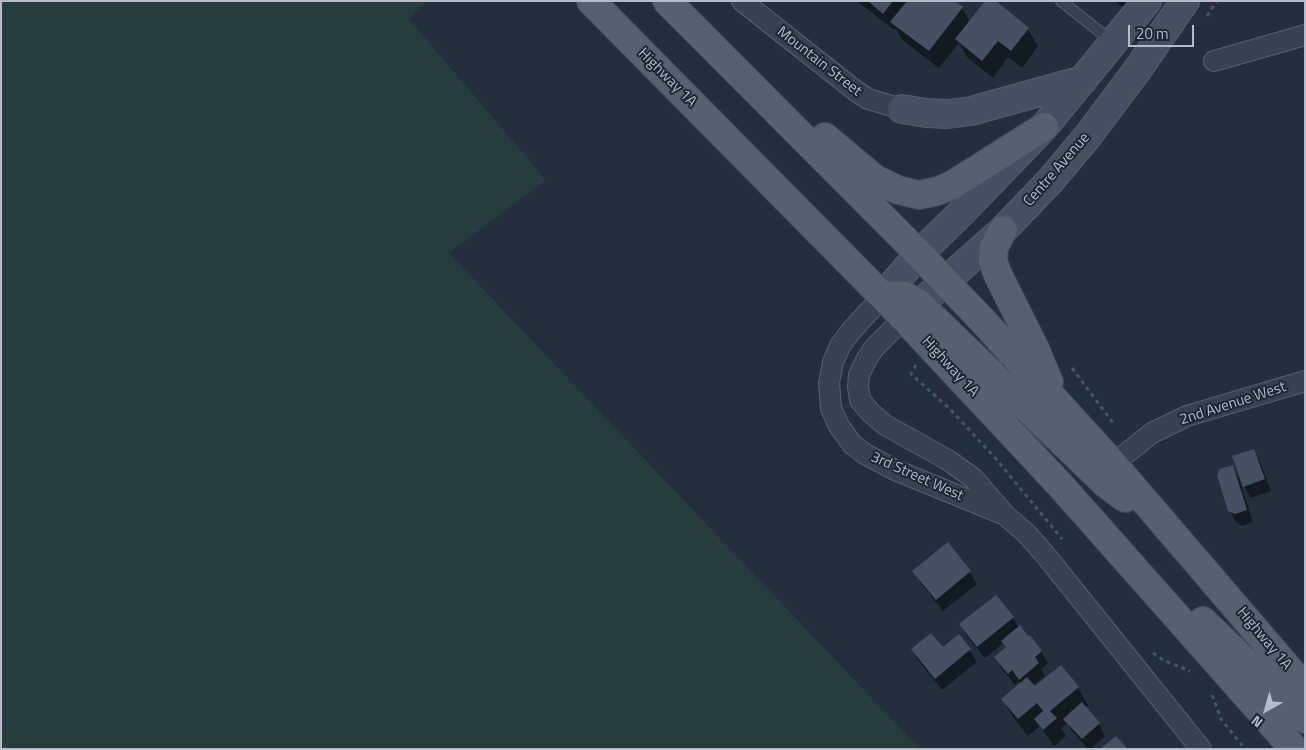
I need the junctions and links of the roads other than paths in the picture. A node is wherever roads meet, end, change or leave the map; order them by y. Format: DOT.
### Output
graph roads {
  1 [pos="591,1"];
  2 [pos="667,1"];
  3 [pos="742,1"];
  4 [pos="1061,1"];
  5 [pos="1147,1"];
  6 [pos="1196,9"];
  7 [pos="691,24"];
  8 [pos="1305,35"];
  9 [pos="1114,43"];
  10 [pos="1214,61"];
  11 [pos="1083,80"];
  12 [pos="902,109"];
  13 [pos="1044,127"];
  14 [pos="1003,230"];
  15 [pos="919,254"];
  16 [pos="945,281"];
  17 [pos="883,296"];
  18 [pos="912,311"];
  19 [pos="1305,381"];
  20 [pos="1058,402"];
  21 [pos="1112,464"];
  22 [pos="1061,486"];
  23 [pos="1005,514"];
  24 [pos="1176,536"];
  25 [pos="1305,688"];
  26 [pos="1305,719"];
  27 [pos="1201,749"];
  28 [pos="1294,749"];
  1 -- 17 [label="main road, Highway 1A"];
  2 -- 7 [label="main road, Highway 1A"];
  3 -- 12 [label="street, Mountain Street"];
  4 -- 9 [label="lane"];
  5 -- 9 [label="main road"];
  6 -- 14 [label="main road, Centre Avenue"];
  7 -- 13 [label="main road"];
  7 -- 15 [label="main road, Highway 1A"];
  8 -- 10 [label="street"];
  9 -- 11 [label="main road"];
  11 -- 12 [label="main road"];
  11 -- 13 [label="main road"];
  13 -- 15 [label="main road"];
  14 -- 16 [label="main road, Centre Avenue"];
  14 -- 20 [label="main road"];
  15 -- 16 [label="main road, Highway 1A"];
  15 -- 17 [label="main road"];
  16 -- 18 [label="main road, Centre Avenue"];
  16 -- 20 [label="main road, Highway 1A"];
  17 -- 18 [label="main road"];
  17 -- 23 [label="street, 3rd Street West"];
  18 -- 22 [label="main road, Highway 1A"];
  18 -- 23 [label="street, 3rd Street West"];
  18 -- 24 [label="main road"];
  19 -- 21 [label="street, 2nd Avenue West"];
  20 -- 21 [label="main road, Highway 1A"];
  21 -- 24 [label="main road, Highway 1A"];
  22 -- 26 [label="main road"];
  22 -- 28 [label="main road, Highway 1A"];
  23 -- 27 [label="street, 3rd Street West"];
  24 -- 25 [label="main road, Highway 1A"];
}
